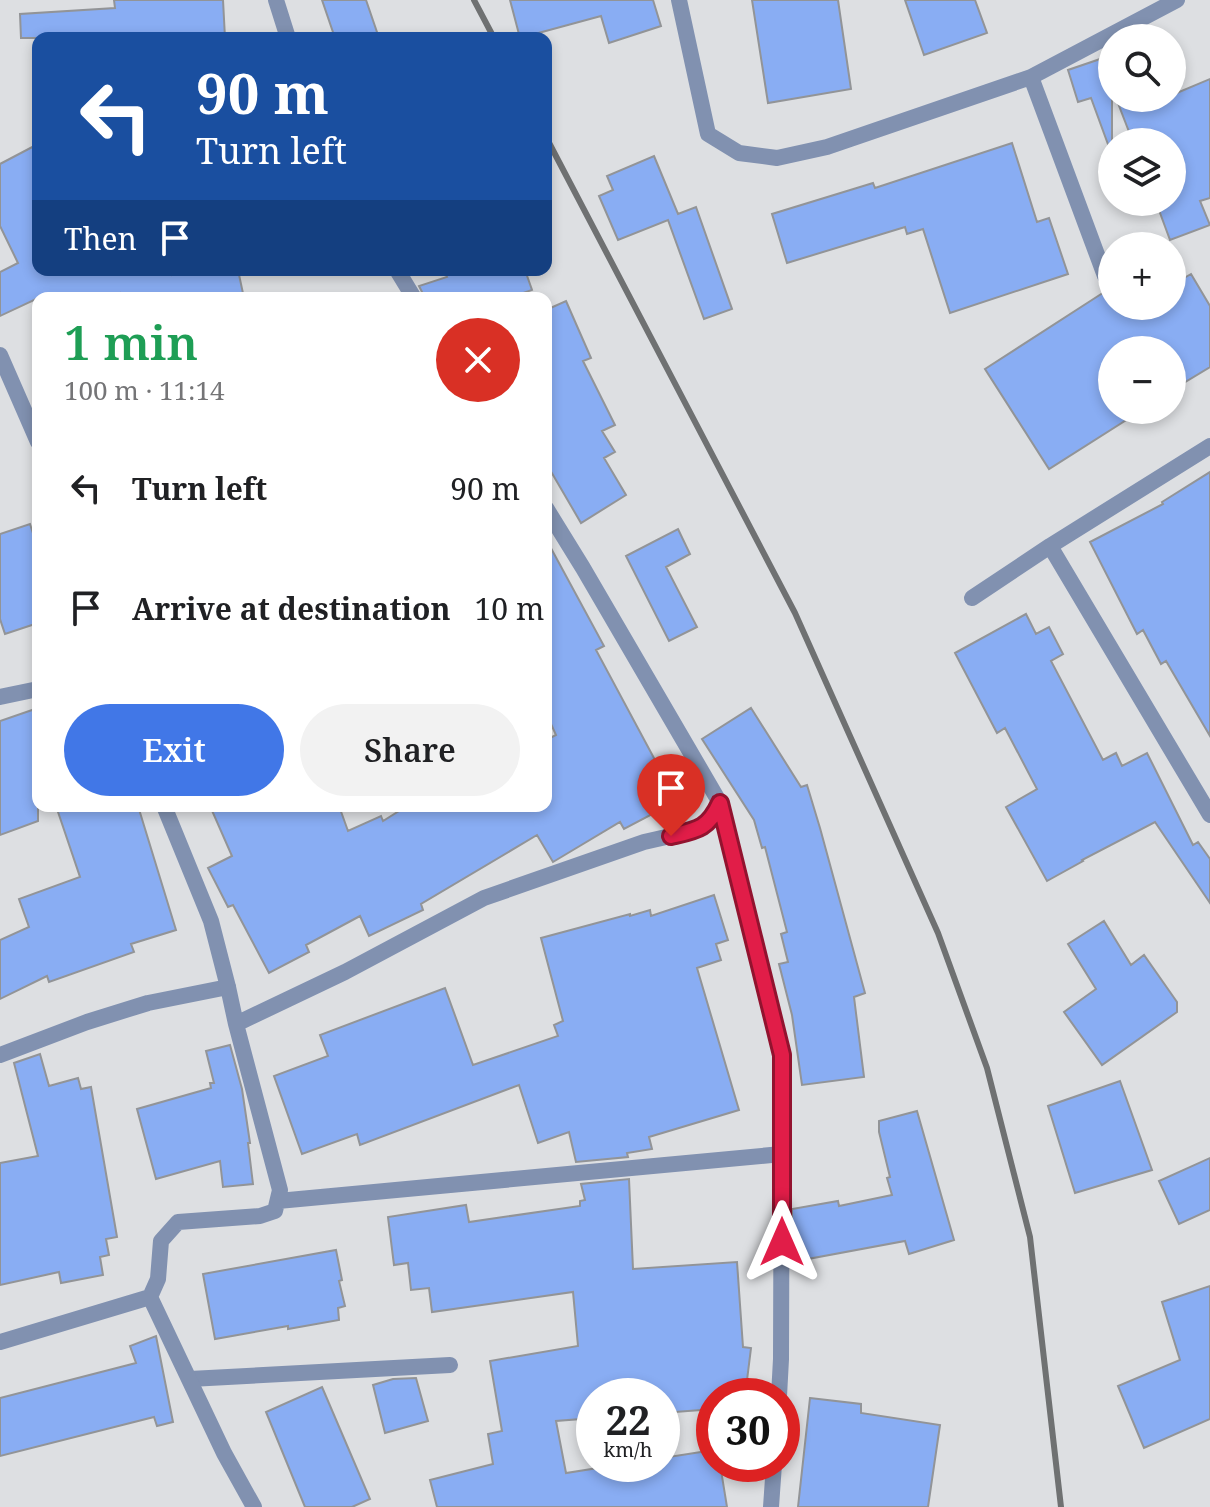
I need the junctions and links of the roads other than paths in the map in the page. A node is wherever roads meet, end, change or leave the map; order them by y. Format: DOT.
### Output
graph roads {
  1 [pos="276,0"];
  2 [pos="679,0"];
  3 [pos="1177,0"];
  4 [pos="286,32"];
  5 [pos="1031,77"];
  6 [pos="1098,257"];
  7 [pos="0,355"];
  8 [pos="32,428"];
  9 [pos="1210,446"];
  10 [pos="552,518"];
  11 [pos="1050,546"];
  12 [pos="972,598"];
  13 [pos="32,690"];
  14 [pos="0,697"];
  15 [pos="720,803"];
  16 [pos="166,812"];
  17 [pos="1210,815"];
  18 [pos="228,987"];
  19 [pos="236,1024"];
  20 [pos="0,1055"];
  21 [pos="782,1154"];
  22 [pos="278,1201"];
  23 [pos="150,1297"];
  24 [pos="0,1342"];
  25 [pos="450,1365"];
  26 [pos="780,1378"];
  27 [pos="190,1379"];
  28 [pos="773,1482"];
  29 [pos="254,1507"];
  30 [pos="771,1507"];
  1 -- 4 [label="street"];
  2 -- 5 [label="street"];
  3 -- 5 [label="street"];
  5 -- 6 [label="street"];
  7 -- 8 [label="street"];
  9 -- 11 [label="street"];
  10 -- 15 [label="street"];
  11 -- 12 [label="street"];
  11 -- 17 [label="street"];
  13 -- 14 [label="street"];
  15 -- 19 [label="street"];
  15 -- 21 [label="street"];
  16 -- 18 [label="street"];
  18 -- 19 [label="street"];
  18 -- 20 [label="street"];
  19 -- 22 [label="street"];
  21 -- 22 [label="street"];
  21 -- 26 [label="street"];
  22 -- 23 [label="street"];
  23 -- 24 [label="street"];
  23 -- 27 [label="street"];
  25 -- 27 [label="street"];
  27 -- 29 [label="street"];
  28 -- 30 [label="street"];
}
